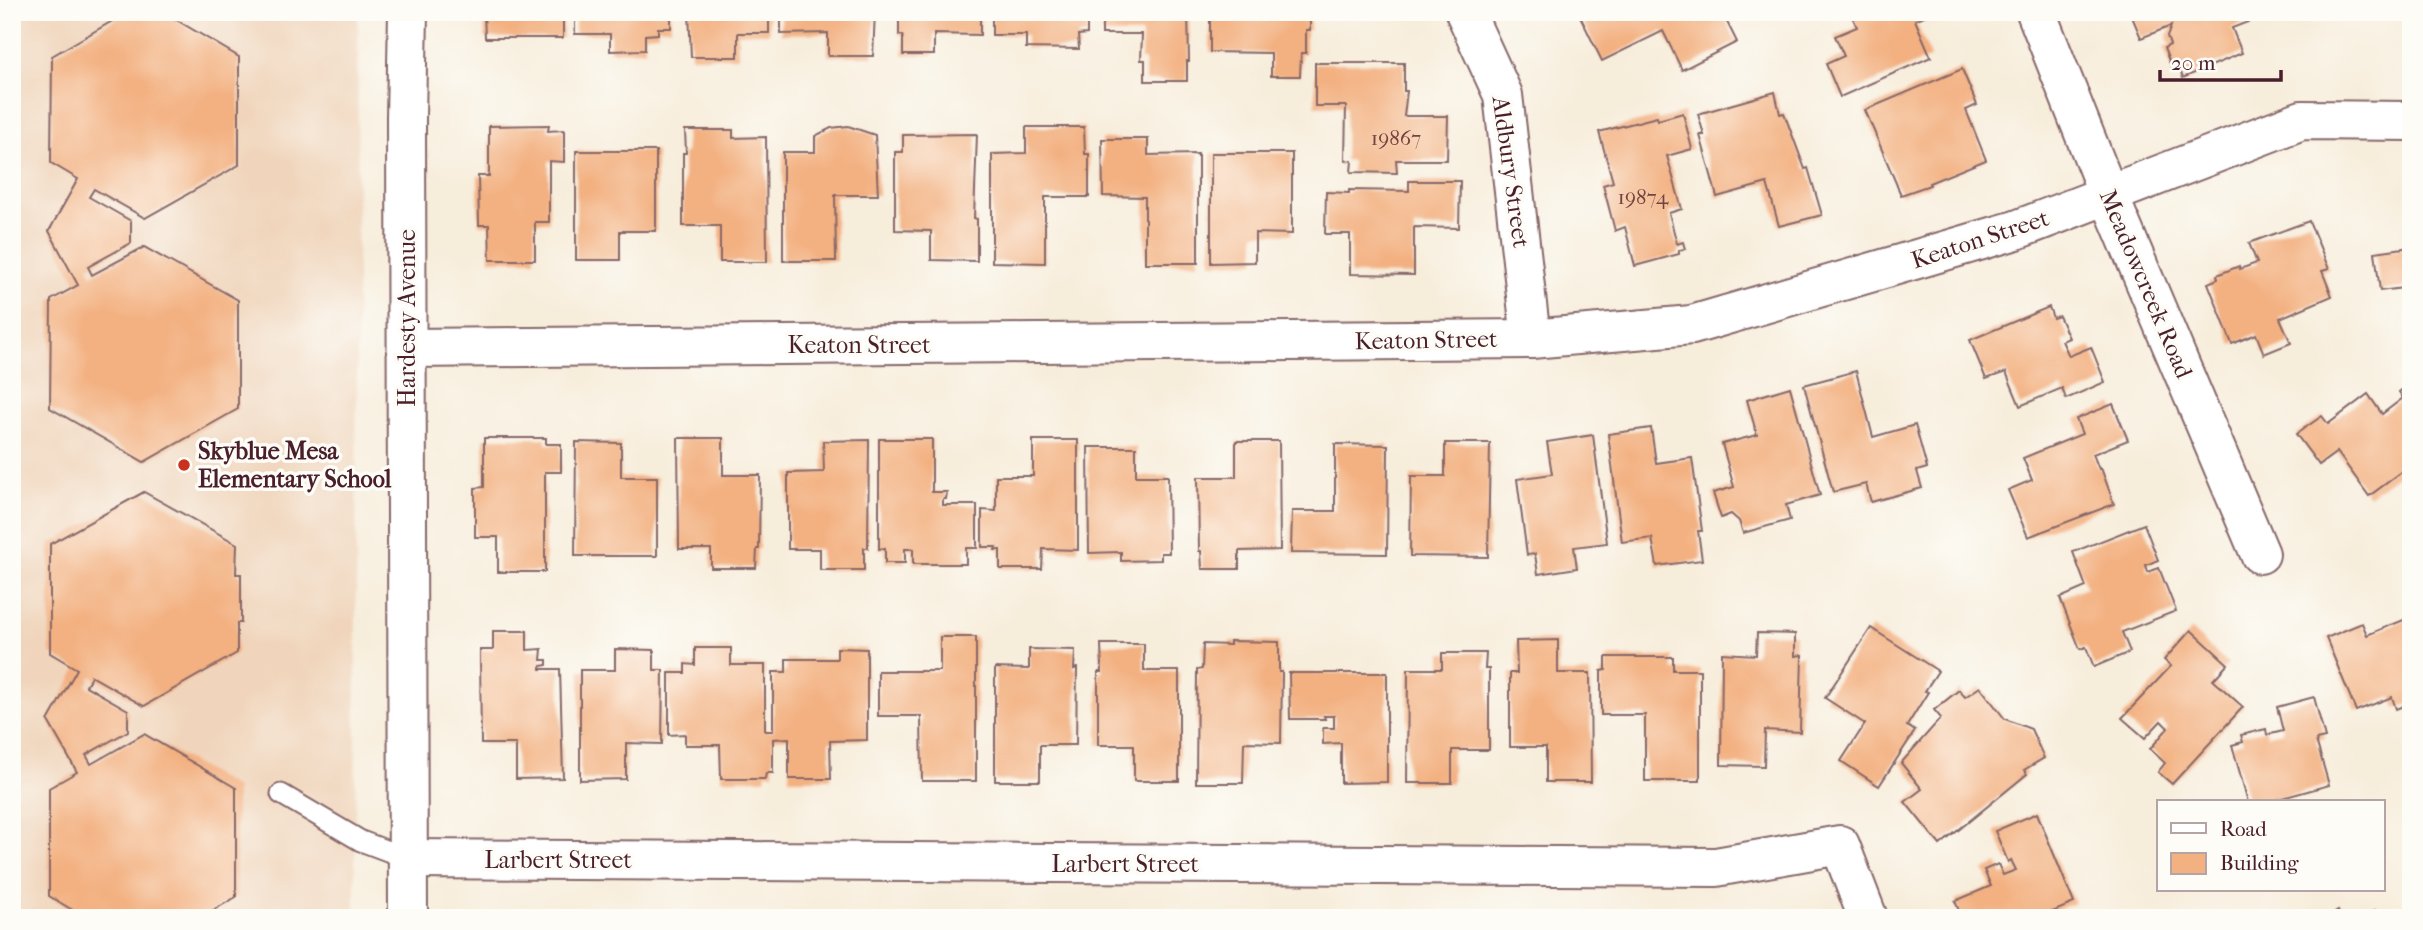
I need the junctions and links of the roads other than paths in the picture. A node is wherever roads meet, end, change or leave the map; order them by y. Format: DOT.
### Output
graph roads {
  1 [pos="408,12"];
  2 [pos="1465,12"];
  3 [pos="2036,12"];
  4 [pos="2411,121"];
  5 [pos="2108,194"];
  6 [pos="1531,339"];
  7 [pos="407,348"];
  8 [pos="2260,554"];
  9 [pos="281,794"];
  10 [pos="409,859"];
  11 [pos="408,918"];
  12 [pos="1868,918"];
  1 -- 7 [label="street, Hardesty Avenue"];
  2 -- 6 [label="street, Aldbury Street"];
  3 -- 5 [label="street, Meadowcreek Road"];
  4 -- 5 [label="street, Keaton Street"];
  5 -- 6 [label="street, Keaton Street"];
  5 -- 8 [label="street, Meadowcreek Road"];
  6 -- 7 [label="street, Keaton Street"];
  7 -- 10 [label="street, Hardesty Avenue"];
  9 -- 10 [label="lane"];
  10 -- 11 [label="street, Hardesty Avenue"];
  10 -- 12 [label="street, Larbert Street"];
}
